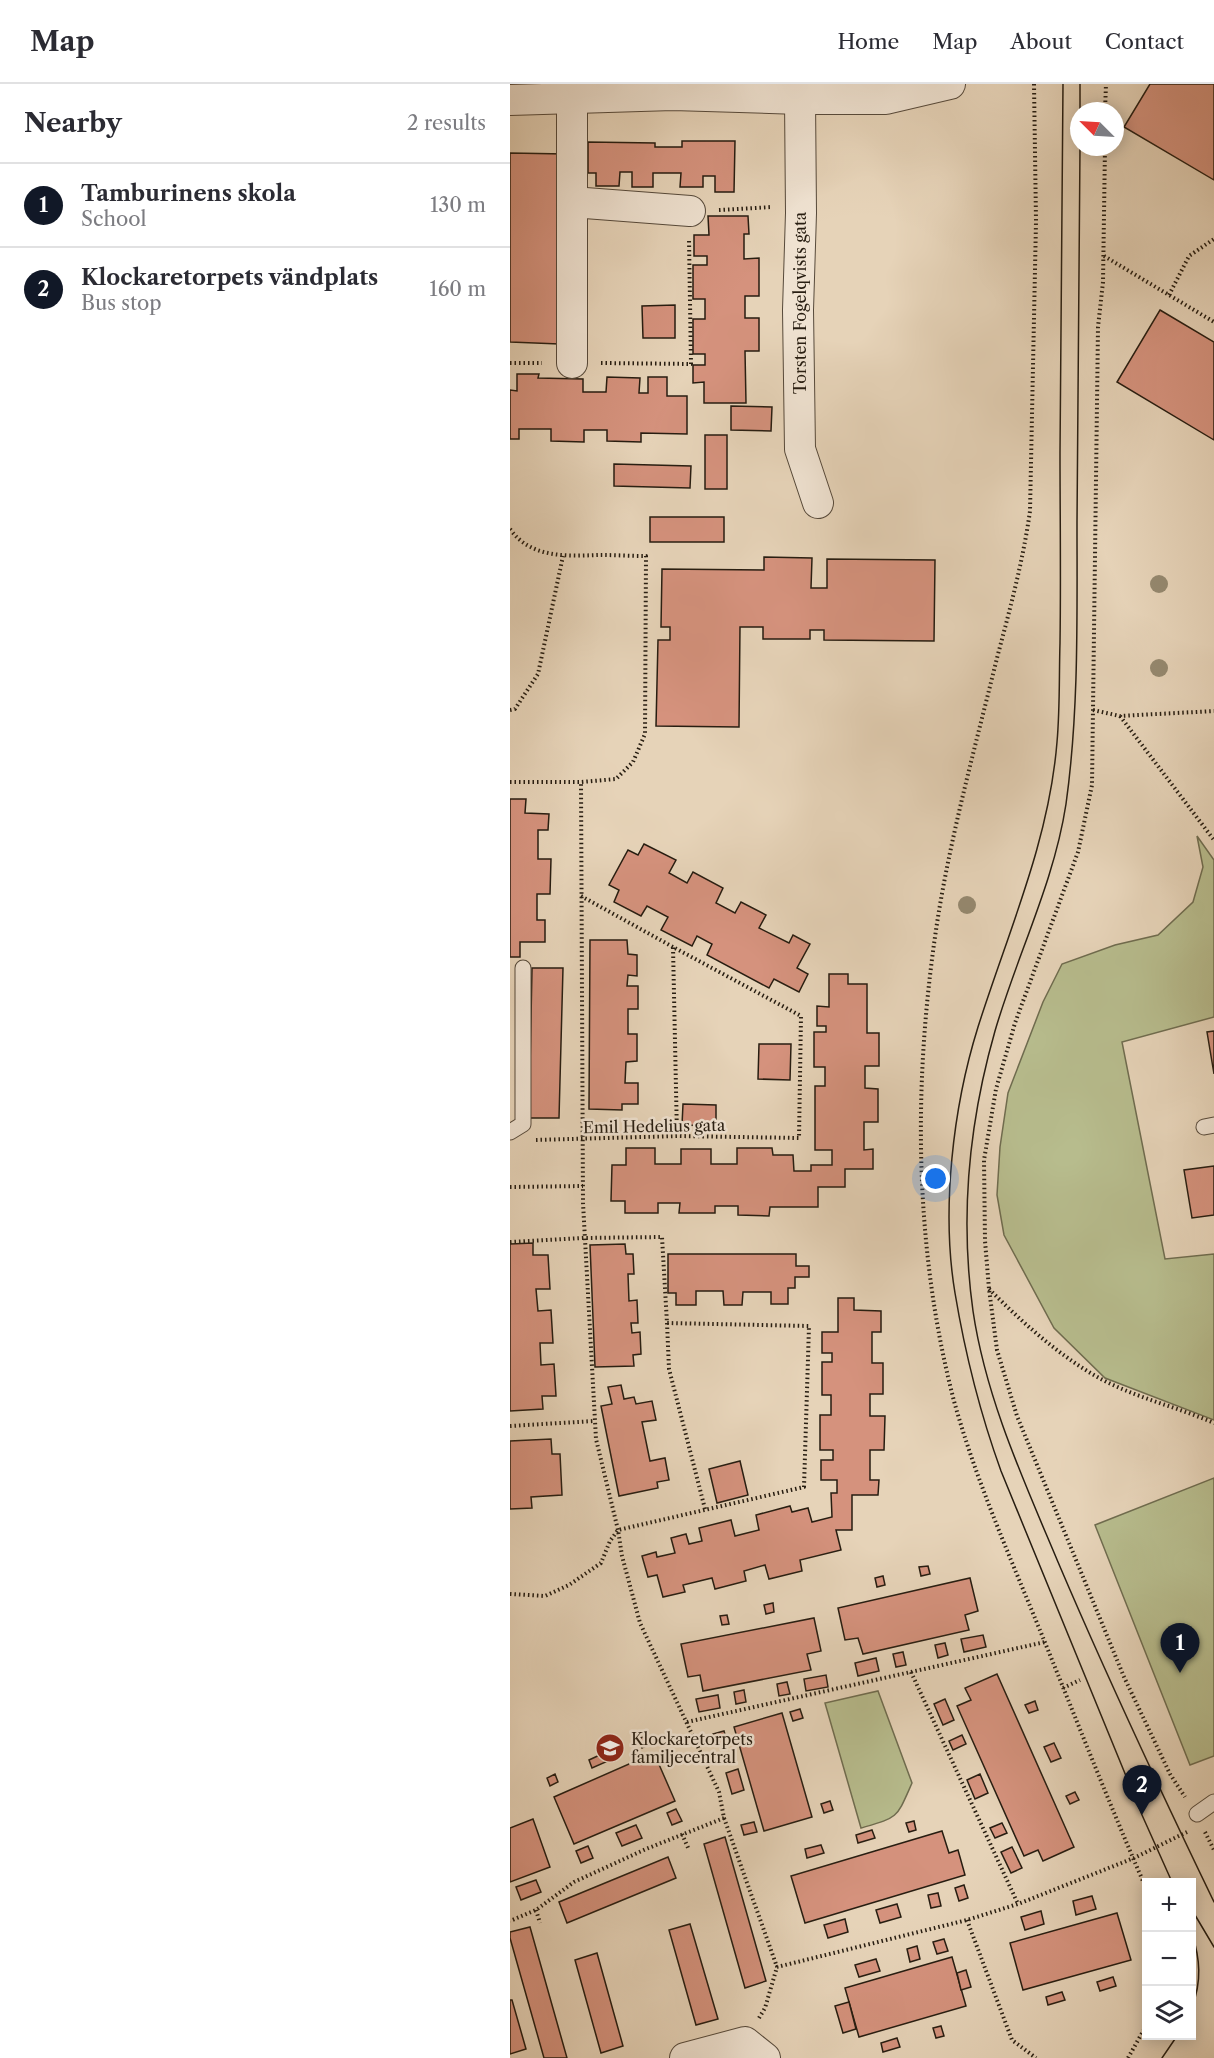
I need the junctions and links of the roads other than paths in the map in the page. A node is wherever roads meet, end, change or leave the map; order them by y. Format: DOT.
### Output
graph roads {
  1 [pos="950,84"];
  2 [pos="832,92"];
  3 [pos="572,98"];
  4 [pos="800,99"];
  5 [pos="510,100"];
  6 [pos="572,202"];
  7 [pos="690,211"];
  8 [pos="572,363"];
  9 [pos="818,503"];
  10 [pos="523,968"];
  11 [pos="510,1132"];
  12 [pos="1214,1802"];
  13 [pos="1199,1819"];
  14 [pos="755,2050"];
  15 [pos="685,2058"];
  1 -- 2 [label="street"];
  2 -- 4 [label="street"];
  3 -- 4 [label="street"];
  3 -- 5 [label="street"];
  3 -- 6 [label="street"];
  4 -- 9 [label="street, Torsten Fogelqvists gata"];
  6 -- 7 [label="street"];
  6 -- 8 [label="street"];
  10 -- 11 [label="lane"];
  12 -- 13 [label="lane"];
  14 -- 15 [label="street"];
}
